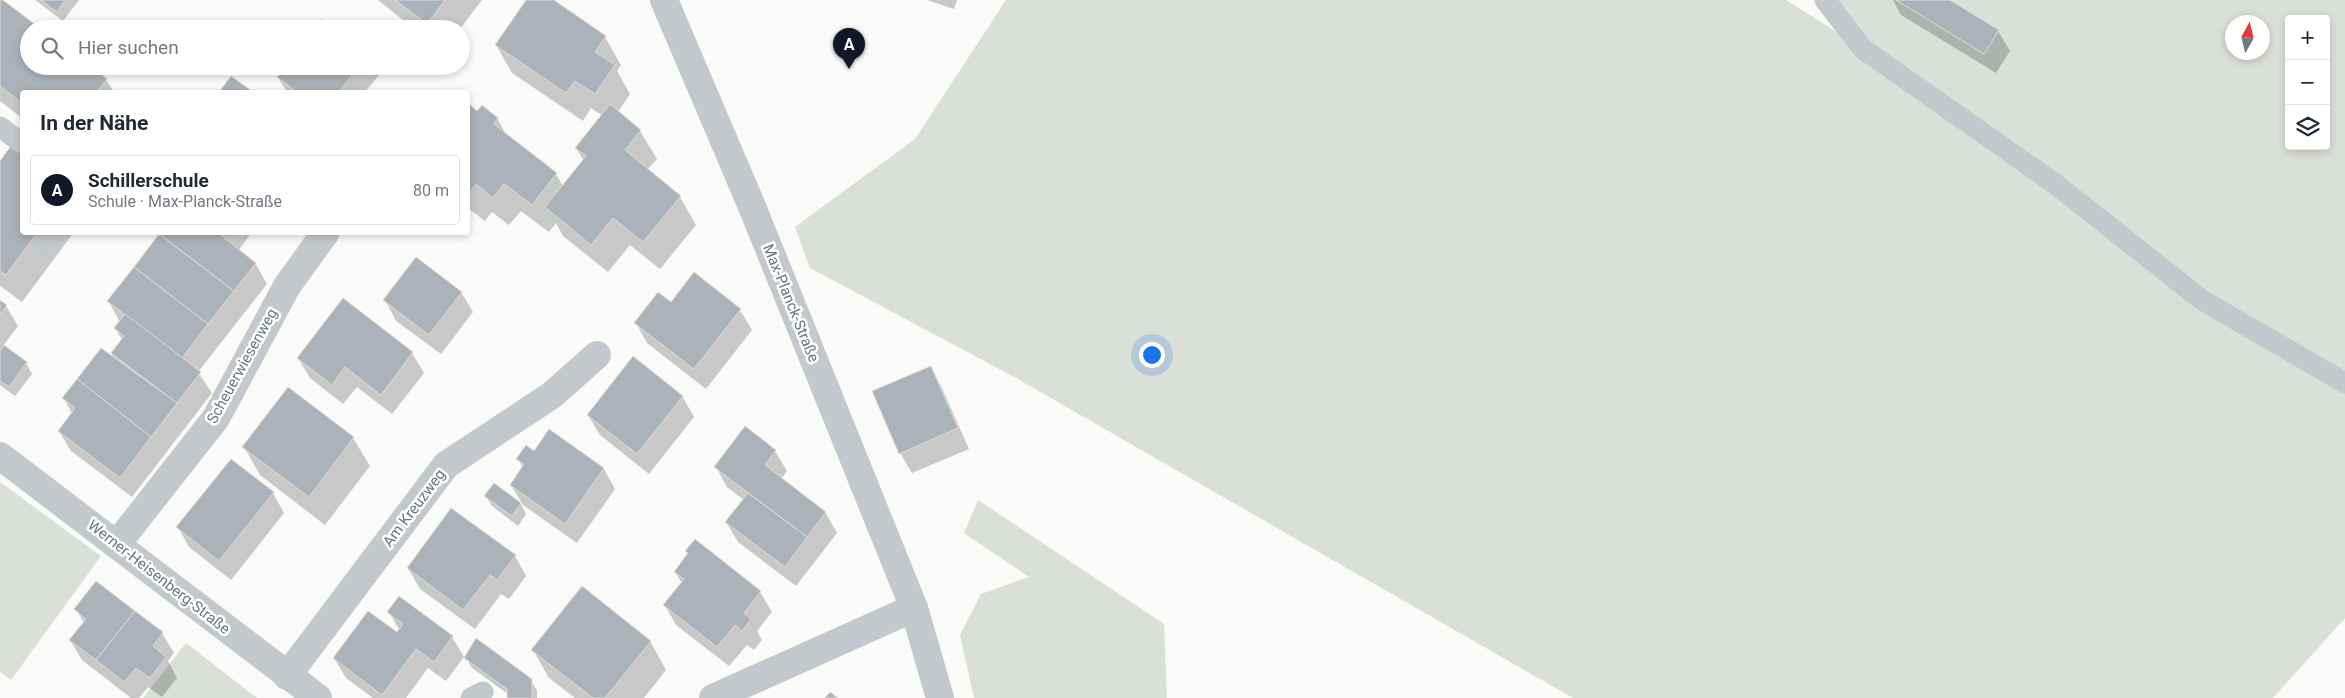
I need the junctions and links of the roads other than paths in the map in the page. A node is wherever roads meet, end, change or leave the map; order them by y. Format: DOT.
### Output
graph roads {
  1 [pos="664,0"];
  2 [pos="1825,0"];
  3 [pos="0,127"];
  4 [pos="20,142"];
  5 [pos="324,235"];
  6 [pos="597,355"];
  7 [pos="2345,384"];
  8 [pos="0,456"];
  9 [pos="117,544"];
  10 [pos="914,608"];
  11 [pos="287,676"];
  12 [pos="318,698"];
  13 [pos="713,698"];
  14 [pos="940,698"];
  1 -- 10 [label="street, Max-Planck-Straße"];
  2 -- 7 [label="lane"];
  3 -- 4 [label="lane"];
  5 -- 9 [label="street, Scheuerwiesenweg"];
  6 -- 11 [label="street, Am Kreuzweg"];
  8 -- 9 [label="street, Werner-Heisenberg-Straße"];
  9 -- 11 [label="street, Werner-Heisenberg-Straße"];
  10 -- 13 [label="street"];
  10 -- 14 [label="street, Max-Planck-Straße"];
  11 -- 12 [label="street, Werner-Heisenberg-Straße"];
}
